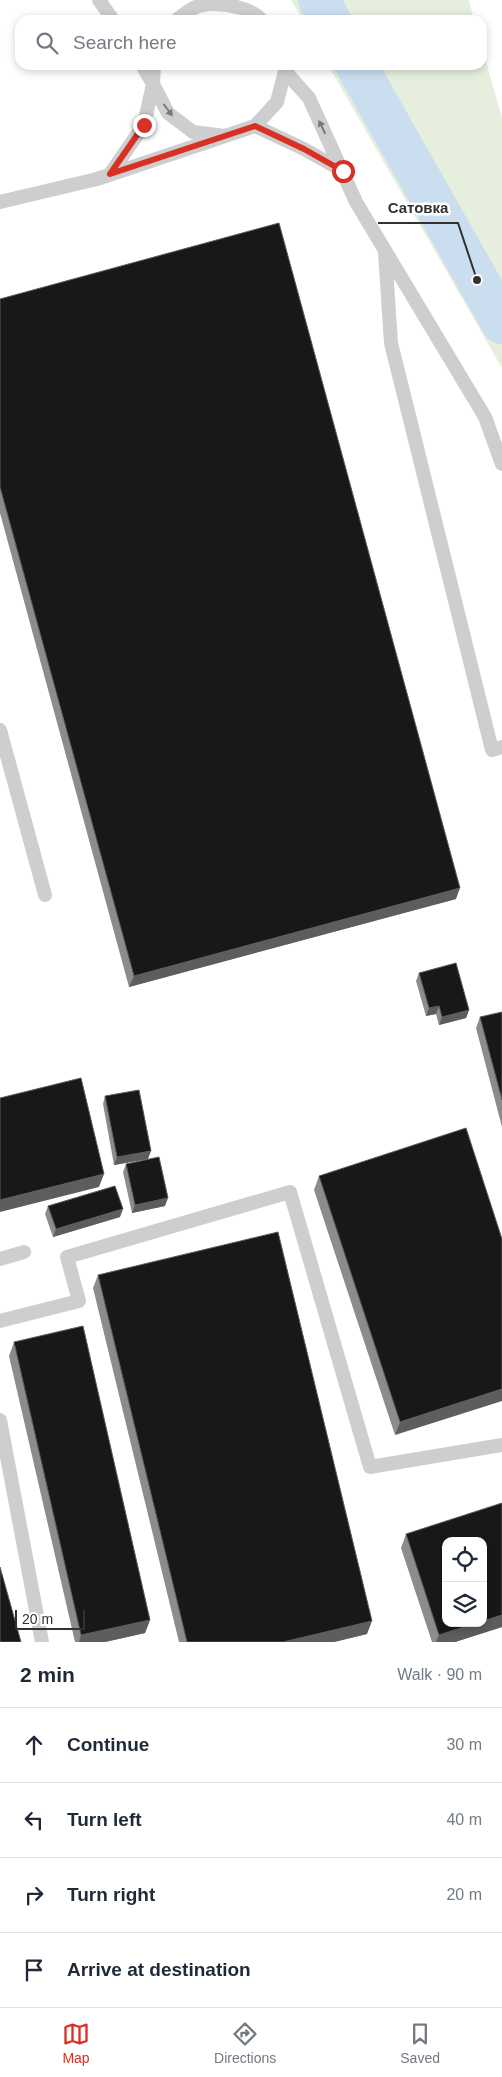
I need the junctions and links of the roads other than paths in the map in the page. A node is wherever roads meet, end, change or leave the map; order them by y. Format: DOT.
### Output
graph roads {
  1 [pos="99,0"];
  2 [pos="110,15"];
  3 [pos="184,15"];
  4 [pos="256,15"];
  5 [pos="145,70"];
  6 [pos="154,70"];
  7 [pos="285,70"];
  8 [pos="287,70"];
  9 [pos="153,84"];
  10 [pos="255,126"];
  11 [pos="225,136"];
  12 [pos="343,171"];
  13 [pos="110,174"];
  14 [pos="0,202"];
  15 [pos="385,252"];
  16 [pos="502,464"];
  17 [pos="0,730"];
  18 [pos="502,746"];
  19 [pos="44,895"];
  20 [pos="24,1252"];
  21 [pos="0,1259"];
  22 [pos="0,1321"];
  23 [pos="0,1420"];
  24 [pos="502,1445"];
  25 [pos="42,1642"];
  1 -- 2 [label="lane"];
  3 -- 4 [label="lane"];
  5 -- 9 [label="lane"];
  6 -- 9 [label="lane"];
  7 -- 10 [label="lane"];
  12 -- 8 [label="lane, one-way"];
  9 -- 11 [label="lane, one-way"];
  9 -- 13 [label="lane"];
  10 -- 11 [label="lane"];
  10 -- 12 [label="lane"];
  11 -- 13 [label="lane"];
  12 -- 15 [label="lane"];
  13 -- 14 [label="lane"];
  15 -- 16 [label="lane"];
  15 -- 18 [label="lane"];
  17 -- 19 [label="lane"];
  20 -- 21 [label="lane"];
  22 -- 24 [label="lane"];
  23 -- 25 [label="lane"];
}
